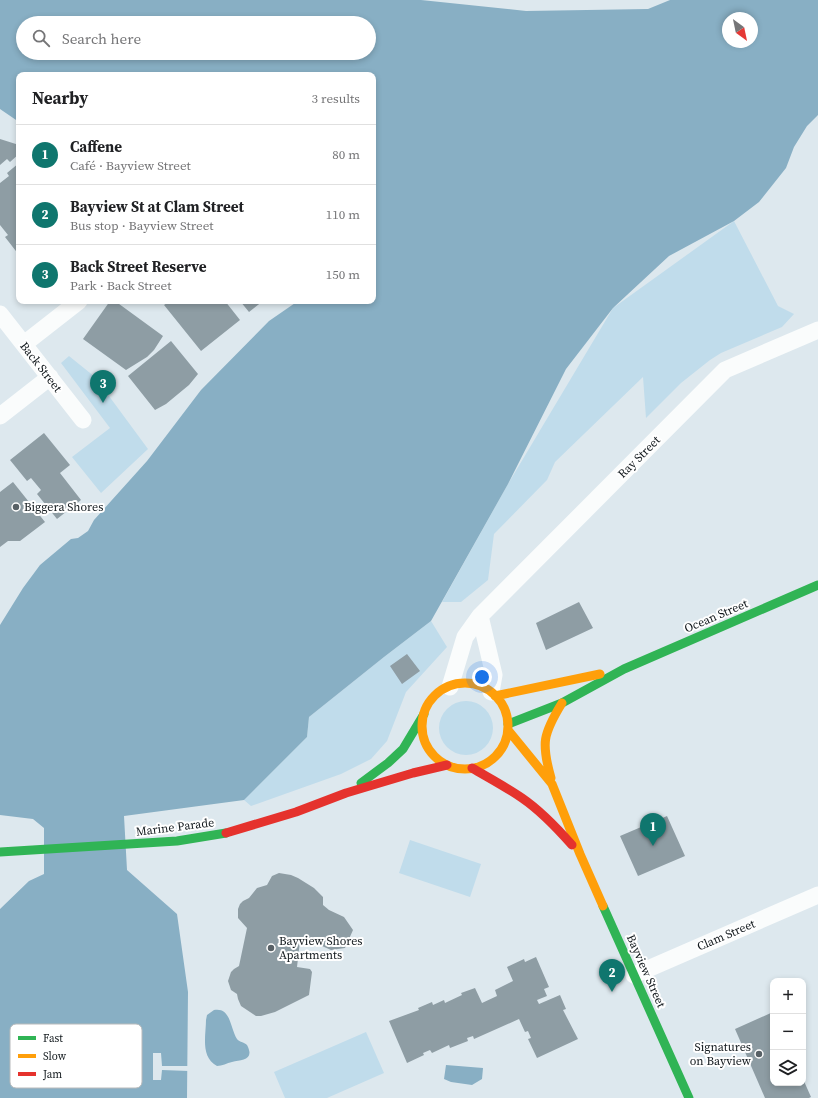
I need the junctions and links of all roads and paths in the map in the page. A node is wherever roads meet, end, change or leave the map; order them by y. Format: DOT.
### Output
graph roads {
  1 [pos="75,304"];
  2 [pos="0,314"];
  3 [pos="818,330"];
  4 [pos="24,344"];
  5 [pos="50,377"];
  6 [pos="0,416"];
  7 [pos="83,420"];
  8 [pos="818,585"];
  9 [pos="480,616"];
  10 [pos="624,669"];
  11 [pos="450,687"];
  12 [pos="493,694"];
  13 [pos="562,703"];
  14 [pos="424,714"];
  15 [pos="508,727"];
  16 [pos="447,765"];
  17 [pos="472,768"];
  18 [pos="552,784"];
  19 [pos="346,793"];
  20 [pos="0,852"];
  21 [pos="580,854"];
  22 [pos="818,896"];
  23 [pos="634,975"];
  24 [pos="689,1098"];
  1 -- 4 [label="street"];
  2 -- 4 [label="street, Back Street"];
  3 -- 9 [label="street, Ray Street"];
  4 -- 5 [label="street, Back Street"];
  5 -- 6 [label="street"];
  5 -- 7 [label="street, Back Street"];
  8 -- 10 [label="main road, Ocean Street"];
  9 -- 11 [label="street, Ray Street"];
  9 -- 12 [label="street"];
  10 -- 12 [label="main road, Ocean Street"];
  10 -- 13 [label="main road, Ocean Street"];
  11 -- 12 [label="main road"];
  11 -- 14 [label="main road"];
  12 -- 15 [label="main road"];
  13 -- 15 [label="main road, Ocean Street"];
  13 -- 18 [label="main road"];
  14 -- 16 [label="main road"];
  14 -- 19 [label="main road, Marine Parade"];
  15 -- 17 [label="main road"];
  15 -- 18 [label="main road, Bayview Street"];
  16 -- 17 [label="main road"];
  16 -- 19 [label="main road, Marine Parade"];
  17 -- 21 [label="main road, Bayview Street"];
  18 -- 21 [label="main road, Bayview Street"];
  19 -- 20 [label="main road, Marine Parade"];
  21 -- 23 [label="main road, Bayview Street"];
  22 -- 23 [label="street, Clam Street"];
  23 -- 24 [label="main road, Bayview Street"];
}
